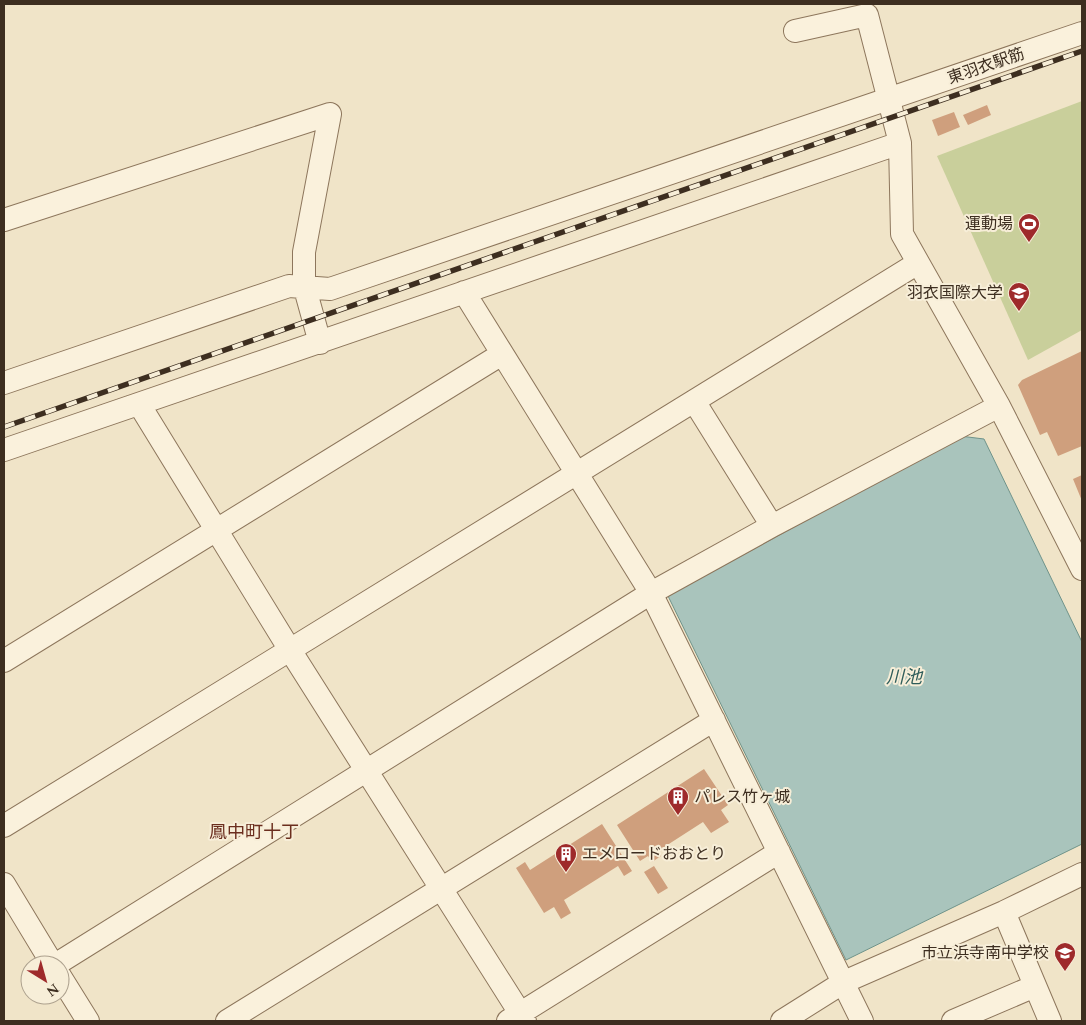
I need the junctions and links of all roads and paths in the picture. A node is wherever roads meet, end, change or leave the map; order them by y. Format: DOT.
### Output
graph roads {
  1 [pos="796,31"];
  2 [pos="1082,34"];
  3 [pos="889,99"];
  4 [pos="900,143"];
  5 [pos="4,220"];
  6 [pos="918,263"];
  7 [pos="304,285"];
  8 [pos="464,292"];
  9 [pos="320,343"];
  10 [pos="502,354"];
  11 [pos="4,382"];
  12 [pos="694,401"];
  13 [pos="139,404"];
  14 [pos="999,406"];
  15 [pos="4,450"];
  16 [pos="576,473"];
  17 [pos="772,526"];
  18 [pos="215,529"];
  19 [pos="1082,569"];
  20 [pos="651,593"];
  21 [pos="290,650"];
  22 [pos="4,661"];
  23 [pos="714,720"];
  24 [pos="367,772"];
  25 [pos="4,826"];
  26 [pos="779,852"];
  27 [pos="1082,874"];
  28 [pos="4,884"];
  29 [pos="441,889"];
  30 [pos="1004,912"];
  31 [pos="48,955"];
  32 [pos="70,955"];
  33 [pos="844,982"];
  34 [pos="1036,986"];
  35 [pos="70,992"];
  36 [pos="518,1019"];
  37 [pos="88,1021"];
  38 [pos="227,1021"];
  39 [pos="782,1021"];
  40 [pos="862,1021"];
  41 [pos="953,1021"];
  42 [pos="1050,1021"];
  1 -- 3 [label="street"];
  2 -- 3 [label="street, 東羽衣駅筋"];
  3 -- 4 [label="street"];
  3 -- 7 [label="street, 東羽衣駅筋"];
  4 -- 6 [label="street"];
  4 -- 8 [label="street"];
  5 -- 7 [label="street"];
  6 -- 12 [label="street"];
  6 -- 14 [label="street"];
  7 -- 9 [label="street"];
  7 -- 11 [label="street, 東羽衣駅筋"];
  8 -- 9 [label="street"];
  8 -- 10 [label="street"];
  9 -- 13 [label="street"];
  10 -- 16 [label="street"];
  10 -- 18 [label="street"];
  12 -- 16 [label="street"];
  12 -- 17 [label="street"];
  13 -- 15 [label="street"];
  13 -- 18 [label="street"];
  14 -- 17 [label="street"];
  14 -- 19 [label="street"];
  16 -- 20 [label="street"];
  16 -- 21 [label="street"];
  17 -- 20 [label="street"];
  18 -- 21 [label="street"];
  18 -- 22 [label="street"];
  20 -- 23 [label="street"];
  20 -- 24 [label="street"];
  21 -- 24 [label="street"];
  21 -- 25 [label="street"];
  23 -- 26 [label="street"];
  23 -- 29 [label="street"];
  24 -- 29 [label="street"];
  24 -- 32 [label="street"];
  26 -- 33 [label="street"];
  26 -- 36 [label="street"];
  27 -- 30 [label="street"];
  28 -- 31 [label="street"];
  29 -- 36 [label="street"];
  29 -- 38 [label="street"];
  30 -- 33 [label="street"];
  30 -- 34 [label="street"];
  33 -- 39 [label="street"];
  33 -- 40 [label="street"];
  34 -- 41 [label="street"];
  34 -- 42 [label="street"];
  35 -- 37 [label="street"];
}
